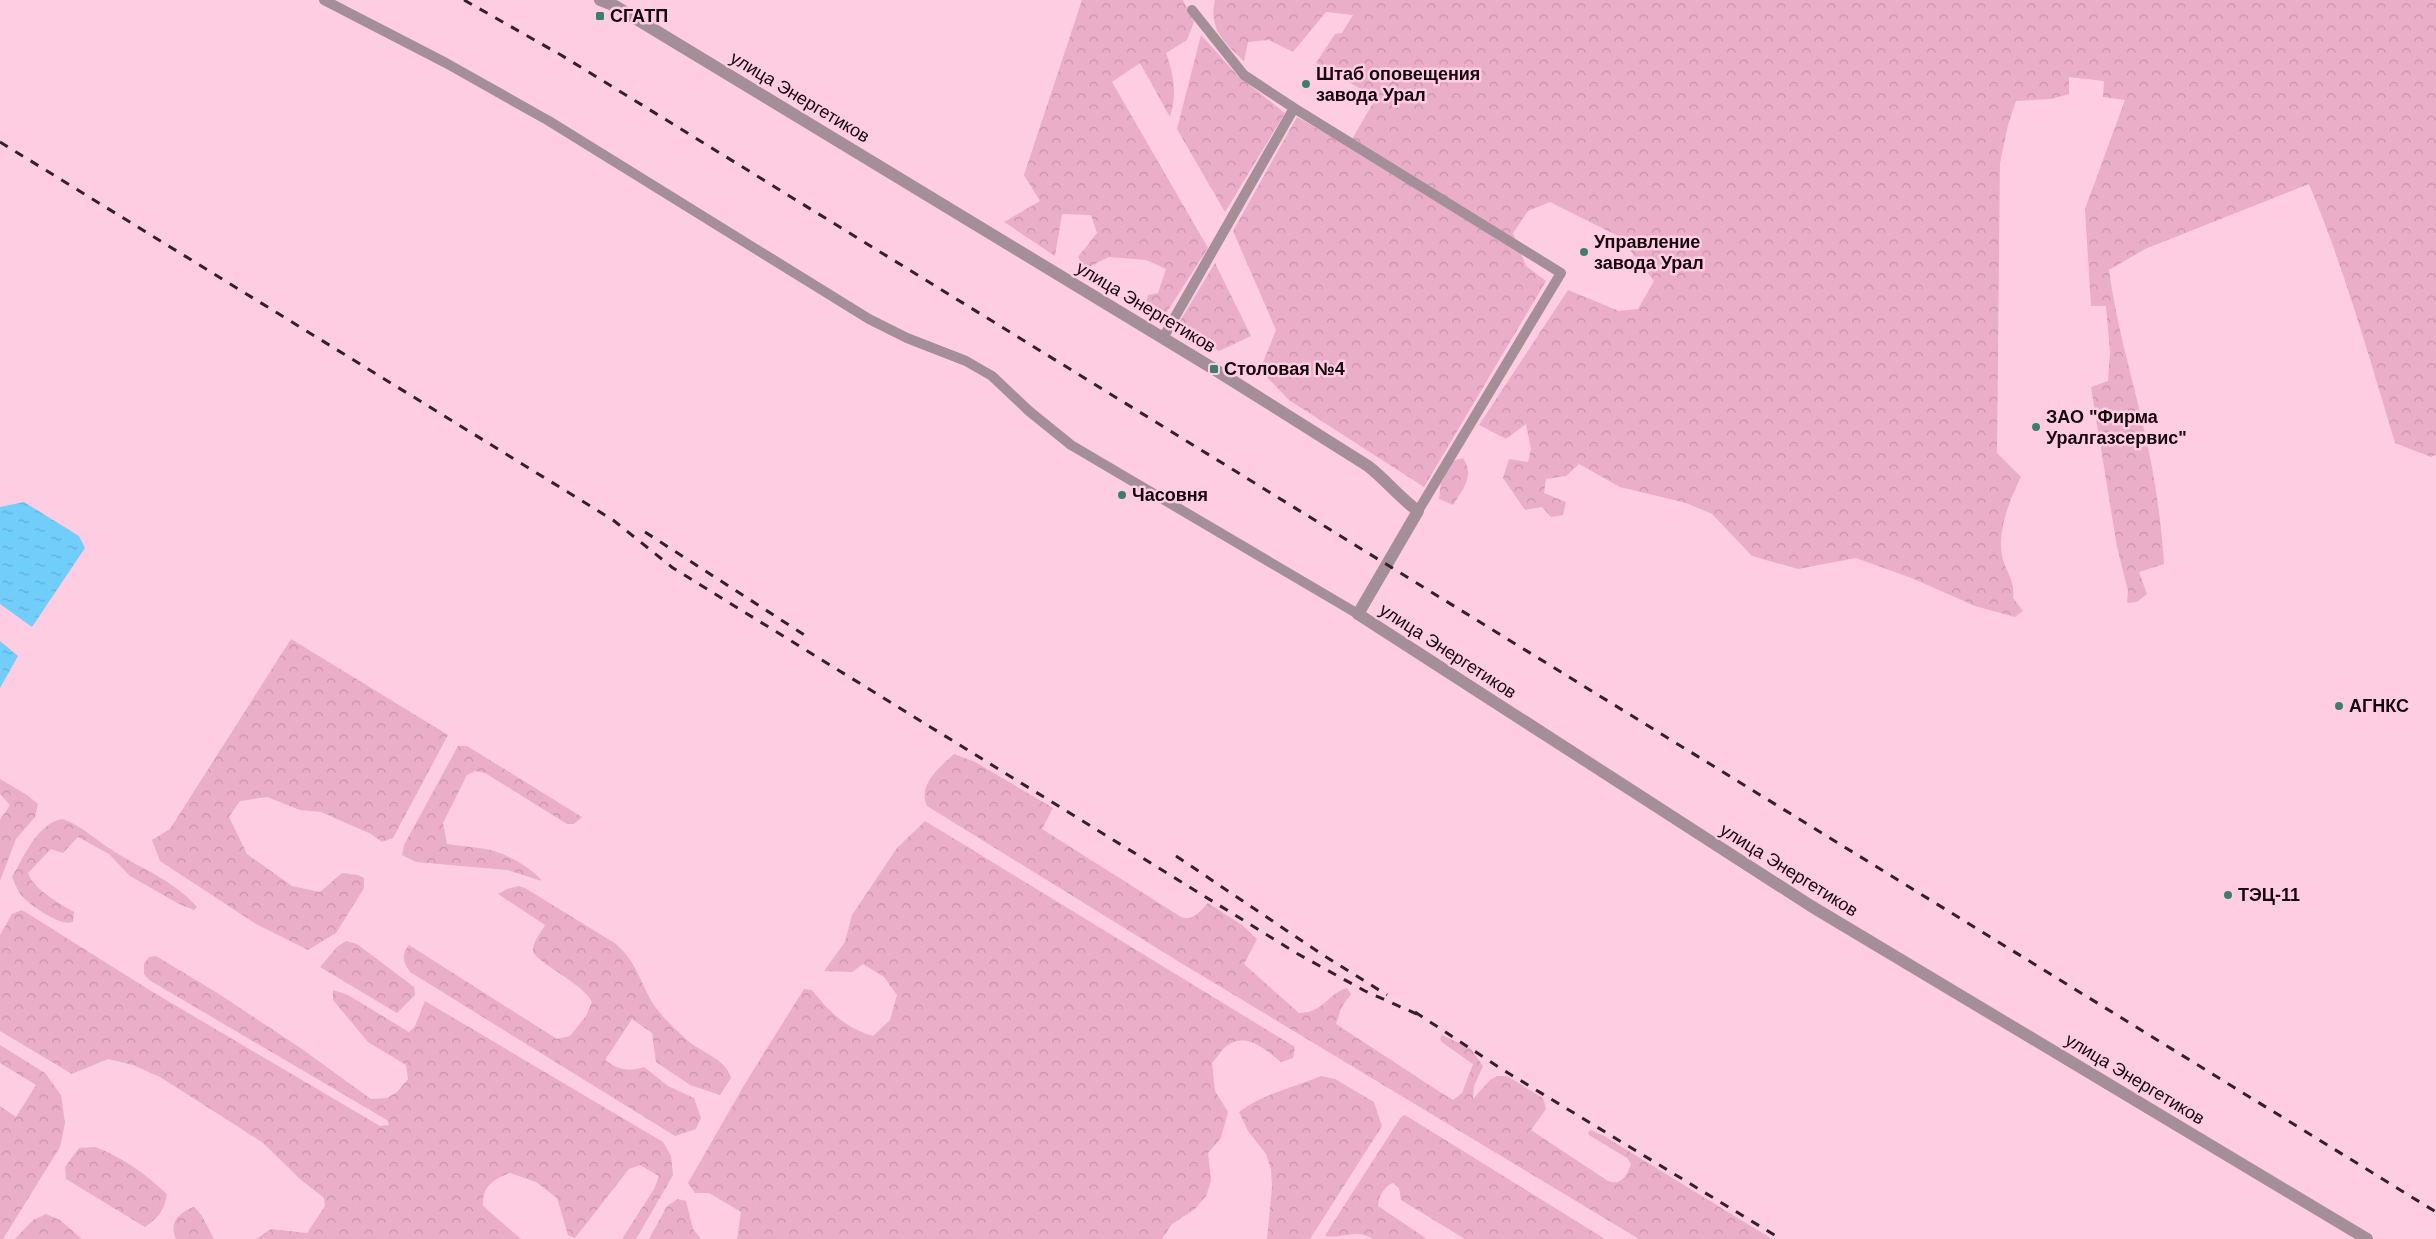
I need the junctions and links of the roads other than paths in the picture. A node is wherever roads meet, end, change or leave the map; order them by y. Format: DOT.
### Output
graph roads {
  1 [pos="324,0"];
  2 [pos="600,0"];
  3 [pos="1192,10"];
  4 [pos="1294,108"];
  5 [pos="1163,338"];
  6 [pos="1418,511"];
  7 [pos="1358,614"];
  8 [pos="2368,1239"];
  1 -- 7 [label="street"];
  2 -- 5 [label="street, улица Энергетиков"];
  3 -- 4 [label="street"];
  4 -- 5 [label="street"];
  4 -- 6 [label="street"];
  5 -- 6 [label="street, улица Энергетиков"];
  6 -- 7 [label="street, улица Энергетиков"];
  7 -- 8 [label="street, улица Энергетиков"];
}
